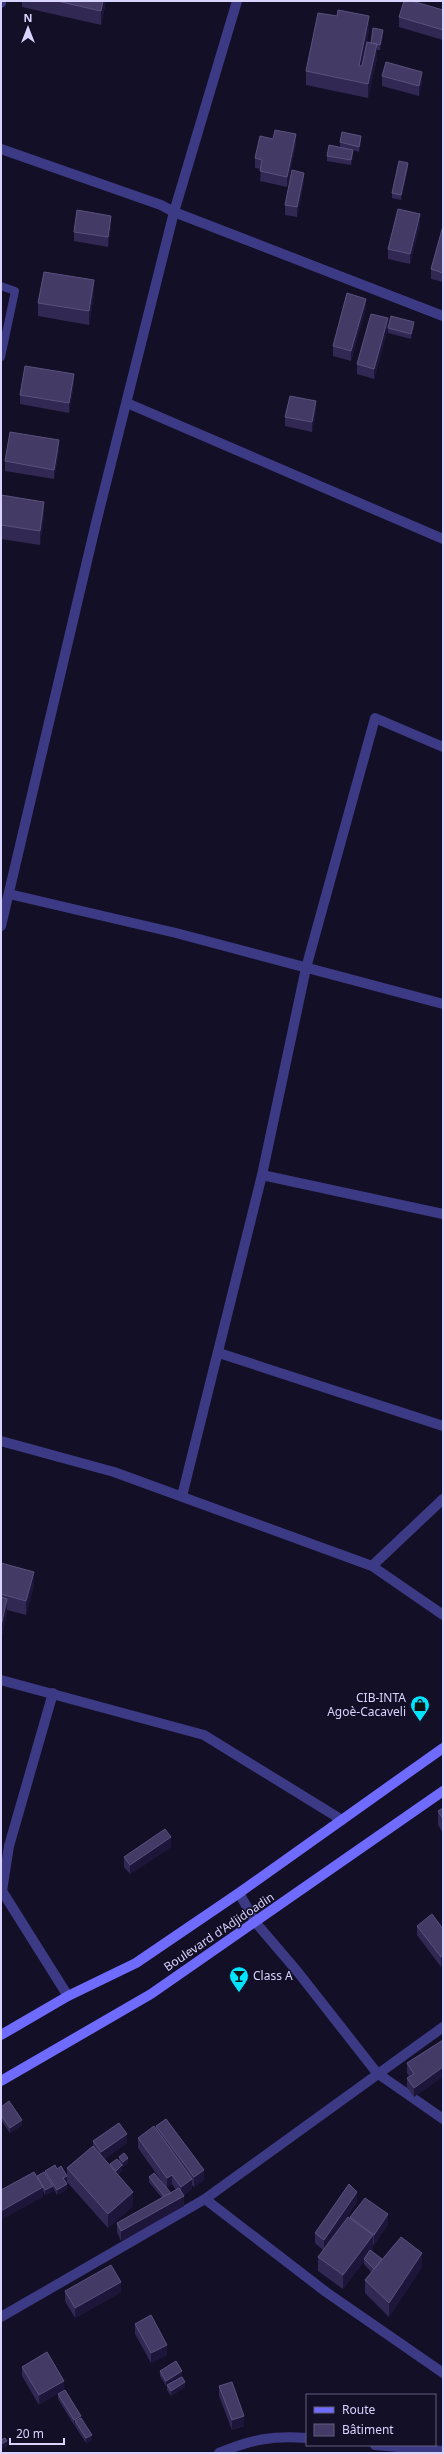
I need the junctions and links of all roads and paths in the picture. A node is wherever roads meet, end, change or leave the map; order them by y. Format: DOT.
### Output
graph roads {
  1 [pos="237,1"];
  2 [pos="1,149"];
  3 [pos="174,212"];
  4 [pos="1,286"];
  5 [pos="443,316"];
  6 [pos="1,357"];
  7 [pos="127,403"];
  8 [pos="443,539"];
  9 [pos="443,747"];
  10 [pos="9,894"];
  11 [pos="1,926"];
  12 [pos="306,968"];
  13 [pos="443,1004"];
  14 [pos="262,1175"];
  15 [pos="443,1214"];
  16 [pos="219,1353"];
  17 [pos="443,1426"];
  18 [pos="1,1441"];
  19 [pos="182,1496"];
  20 [pos="443,1499"];
  21 [pos="372,1566"];
  22 [pos="443,1615"];
  23 [pos="1,1680"];
  24 [pos="53,1693"];
  25 [pos="443,1748"];
  26 [pos="443,1791"];
  27 [pos="342,1820"];
  28 [pos="239,1893"];
  29 [pos="256,1923"];
  30 [pos="68,1996"];
  31 [pos="443,2027"];
  32 [pos="1,2035"];
  33 [pos="376,2073"];
  34 [pos="1,2081"];
  35 [pos="443,2119"];
  36 [pos="205,2199"];
  37 [pos="1,2317"];
  38 [pos="443,2373"];
  39 [pos="306,2438"];
  40 [pos="385,2446"];
  41 [pos="443,2452"];
  42 [pos="219,2453"];
  1 -- 3 [label="street"];
  2 -- 3 [label="street"];
  3 -- 5 [label="street"];
  3 -- 7 [label="street"];
  4 -- 6 [label="lane"];
  7 -- 8 [label="street"];
  7 -- 10 [label="street"];
  9 -- 12 [label="street"];
  10 -- 11 [label="street"];
  10 -- 12 [label="street"];
  12 -- 13 [label="street"];
  12 -- 14 [label="street"];
  14 -- 15 [label="street"];
  14 -- 16 [label="street"];
  16 -- 17 [label="street"];
  16 -- 19 [label="street"];
  18 -- 19 [label="street"];
  19 -- 21 [label="street"];
  20 -- 21 [label="street"];
  21 -- 22 [label="street"];
  23 -- 24 [label="street"];
  24 -- 27 [label="street"];
  24 -- 30 [label="street"];
  25 -- 27 [label="main road, Boulevard d'Adjidoadin"];
  26 -- 29 [label="main road, Boulevard d'Adjidoadin"];
  27 -- 28 [label="main road, Boulevard d'Adjidoadin"];
  28 -- 29 [label="street"];
  28 -- 30 [label="main road, Boulevard d'Adjidoadin"];
  29 -- 33 [label="street"];
  29 -- 34 [label="main road, Boulevard d'Adjidoadin"];
  30 -- 32 [label="main road, Boulevard d'Adjidoadin"];
  31 -- 33 [label="street"];
  33 -- 35 [label="street"];
  33 -- 36 [label="street"];
  36 -- 37 [label="street"];
  36 -- 38 [label="street"];
  39 -- 42 [label="street"];
  40 -- 41 [label="street"];
}
